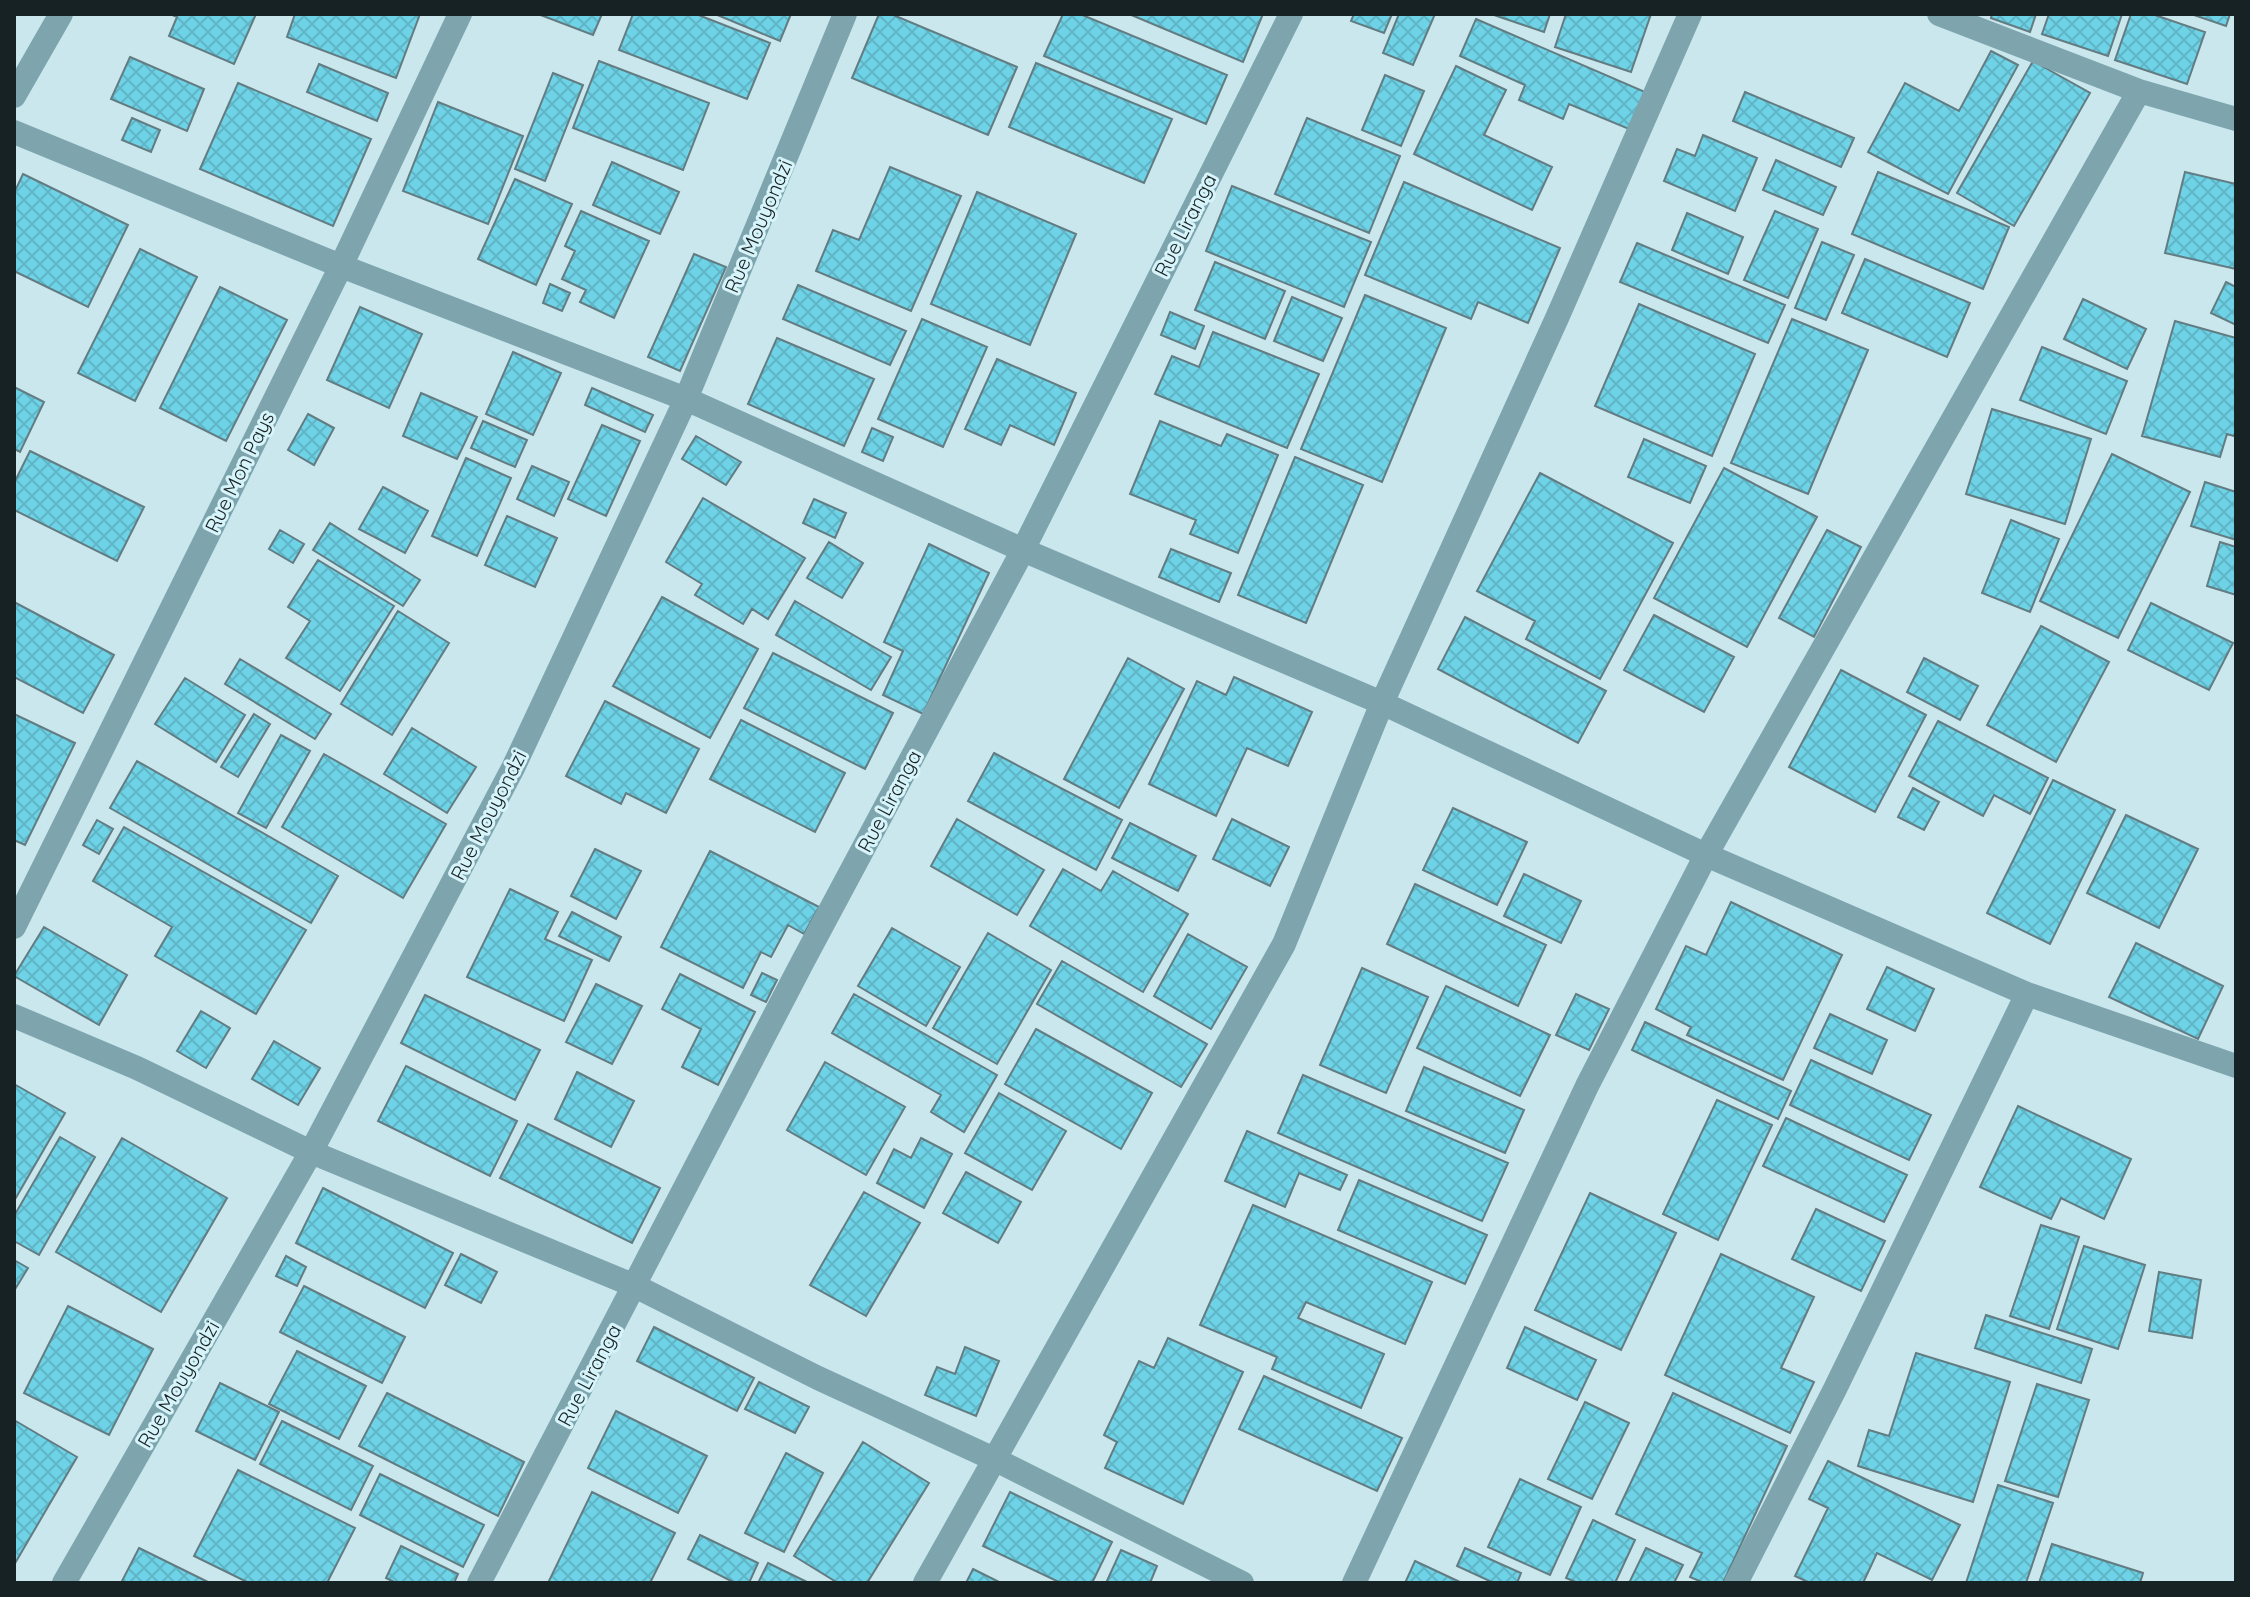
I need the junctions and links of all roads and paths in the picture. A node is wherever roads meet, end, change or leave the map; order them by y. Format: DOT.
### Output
graph roads {
  1 [pos="61,14"];
  2 [pos="460,14"];
  3 [pos="845,14"];
  4 [pos="1291,14"];
  5 [pos="1690,14"];
  6 [pos="1939,14"];
  7 [pos="2139,91"];
  8 [pos="14,96"];
  9 [pos="2236,119"];
  10 [pos="14,132"];
  11 [pos="341,266"];
  12 [pos="686,399"];
  13 [pos="1023,550"];
  14 [pos="1382,703"];
  15 [pos="1706,855"];
  16 [pos="14,927"];
  17 [pos="2027,994"];
  18 [pos="14,1016"];
  19 [pos="2236,1066"];
  20 [pos="311,1152"];
  21 [pos="635,1286"];
  22 [pos="996,1460"];
  23 [pos="64,1583"];
  24 [pos="479,1583"];
  25 [pos="925,1583"];
  26 [pos="1242,1583"];
  27 [pos="1354,1583"];
  28 [pos="1736,1583"];
  1 -- 8 [label="street"];
  2 -- 11 [label="street, Rue Mon Pays"];
  3 -- 12 [label="street, Rue Mouyondzi"];
  4 -- 13 [label="street, Rue Liranga"];
  5 -- 14 [label="street"];
  6 -- 7 [label="street"];
  7 -- 9 [label="street"];
  7 -- 15 [label="street"];
  10 -- 11 [label="street"];
  11 -- 12 [label="street"];
  11 -- 16 [label="street, Rue Mon Pays"];
  12 -- 13 [label="street"];
  12 -- 20 [label="street, Rue Mouyondzi"];
  13 -- 14 [label="street"];
  13 -- 21 [label="street, Rue Liranga"];
  14 -- 15 [label="street"];
  14 -- 22 [label="street"];
  15 -- 17 [label="street"];
  15 -- 27 [label="street"];
  17 -- 19 [label="street"];
  17 -- 28 [label="street"];
  18 -- 20 [label="street"];
  20 -- 21 [label="street"];
  20 -- 23 [label="street, Rue Mouyondzi"];
  21 -- 22 [label="street"];
  21 -- 24 [label="street, Rue Liranga"];
  22 -- 25 [label="street"];
  22 -- 26 [label="street"];
}
